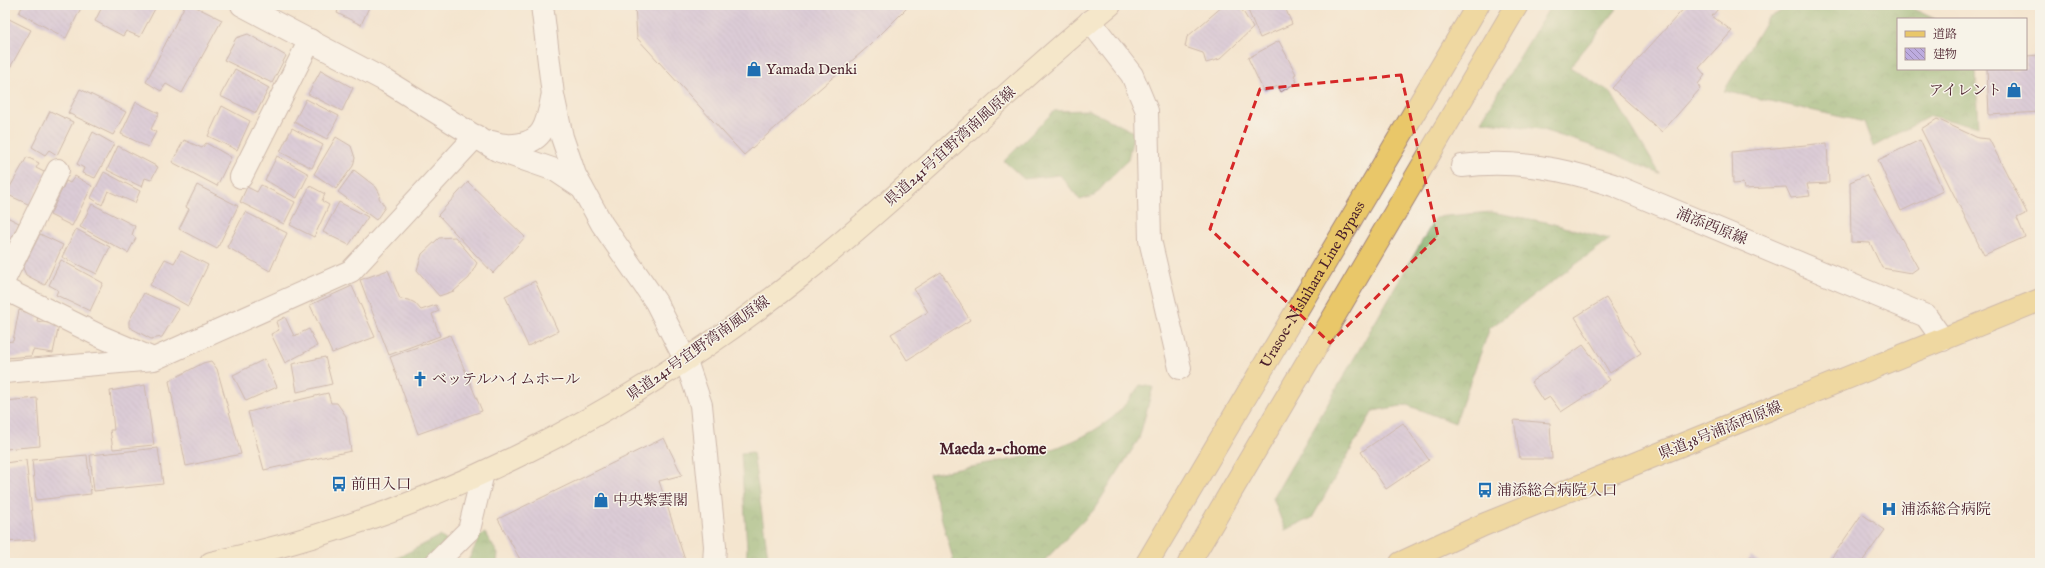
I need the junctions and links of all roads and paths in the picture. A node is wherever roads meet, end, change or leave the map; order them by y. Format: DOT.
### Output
graph roads {
  1 [pos="242,5"];
  2 [pos="542,5"];
  3 [pos="1110,5"];
  4 [pos="1478,5"];
  5 [pos="1517,5"];
  6 [pos="1090,21"];
  7 [pos="310,40"];
  8 [pos="553,95"];
  9 [pos="476,136"];
  10 [pos="1462,166"];
  11 [pos="58,170"];
  12 [pos="241,177"];
  13 [pos="582,188"];
  14 [pos="5,278"];
  15 [pos="5,289"];
  16 [pos="2040,300"];
  17 [pos="1943,340"];
  18 [pos="154,360"];
  19 [pos="686,361"];
  20 [pos="1180,368"];
  21 [pos="5,372"];
  22 [pos="483,473"];
  23 [pos="211,563"];
  24 [pos="436,563"];
  25 [pos="714,563"];
  26 [pos="1147,563"];
  27 [pos="1189,563"];
  28 [pos="1401,563"];
  1 -- 7 [label="street"];
  2 -- 8 [label="street"];
  3 -- 6 [label="main road, 県道241号宜野湾南風原線"];
  4 -- 26 [label="main road, Urasoe-Nishihara Line Bypass"];
  5 -- 27 [label="main road"];
  6 -- 19 [label="main road, 県道241号宜野湾南風原線"];
  6 -- 20 [label="street"];
  7 -- 9 [label="street"];
  7 -- 12 [label="street"];
  8 -- 9 [label="street"];
  8 -- 13 [label="street"];
  9 -- 13 [label="street"];
  9 -- 18 [label="street"];
  10 -- 17 [label="street, 浦添西原線"];
  11 -- 14 [label="street"];
  13 -- 19 [label="street"];
  15 -- 18 [label="street"];
  16 -- 17 [label="main road, 県道38号浦添西原線"];
  17 -- 28 [label="main road, 県道38号浦添西原線"];
  18 -- 21 [label="street"];
  19 -- 22 [label="main road, 県道241号宜野湾南風原線"];
  19 -- 25 [label="street"];
  22 -- 23 [label="main road, 県道241号宜野湾南風原線"];
  22 -- 24 [label="street"];
}
